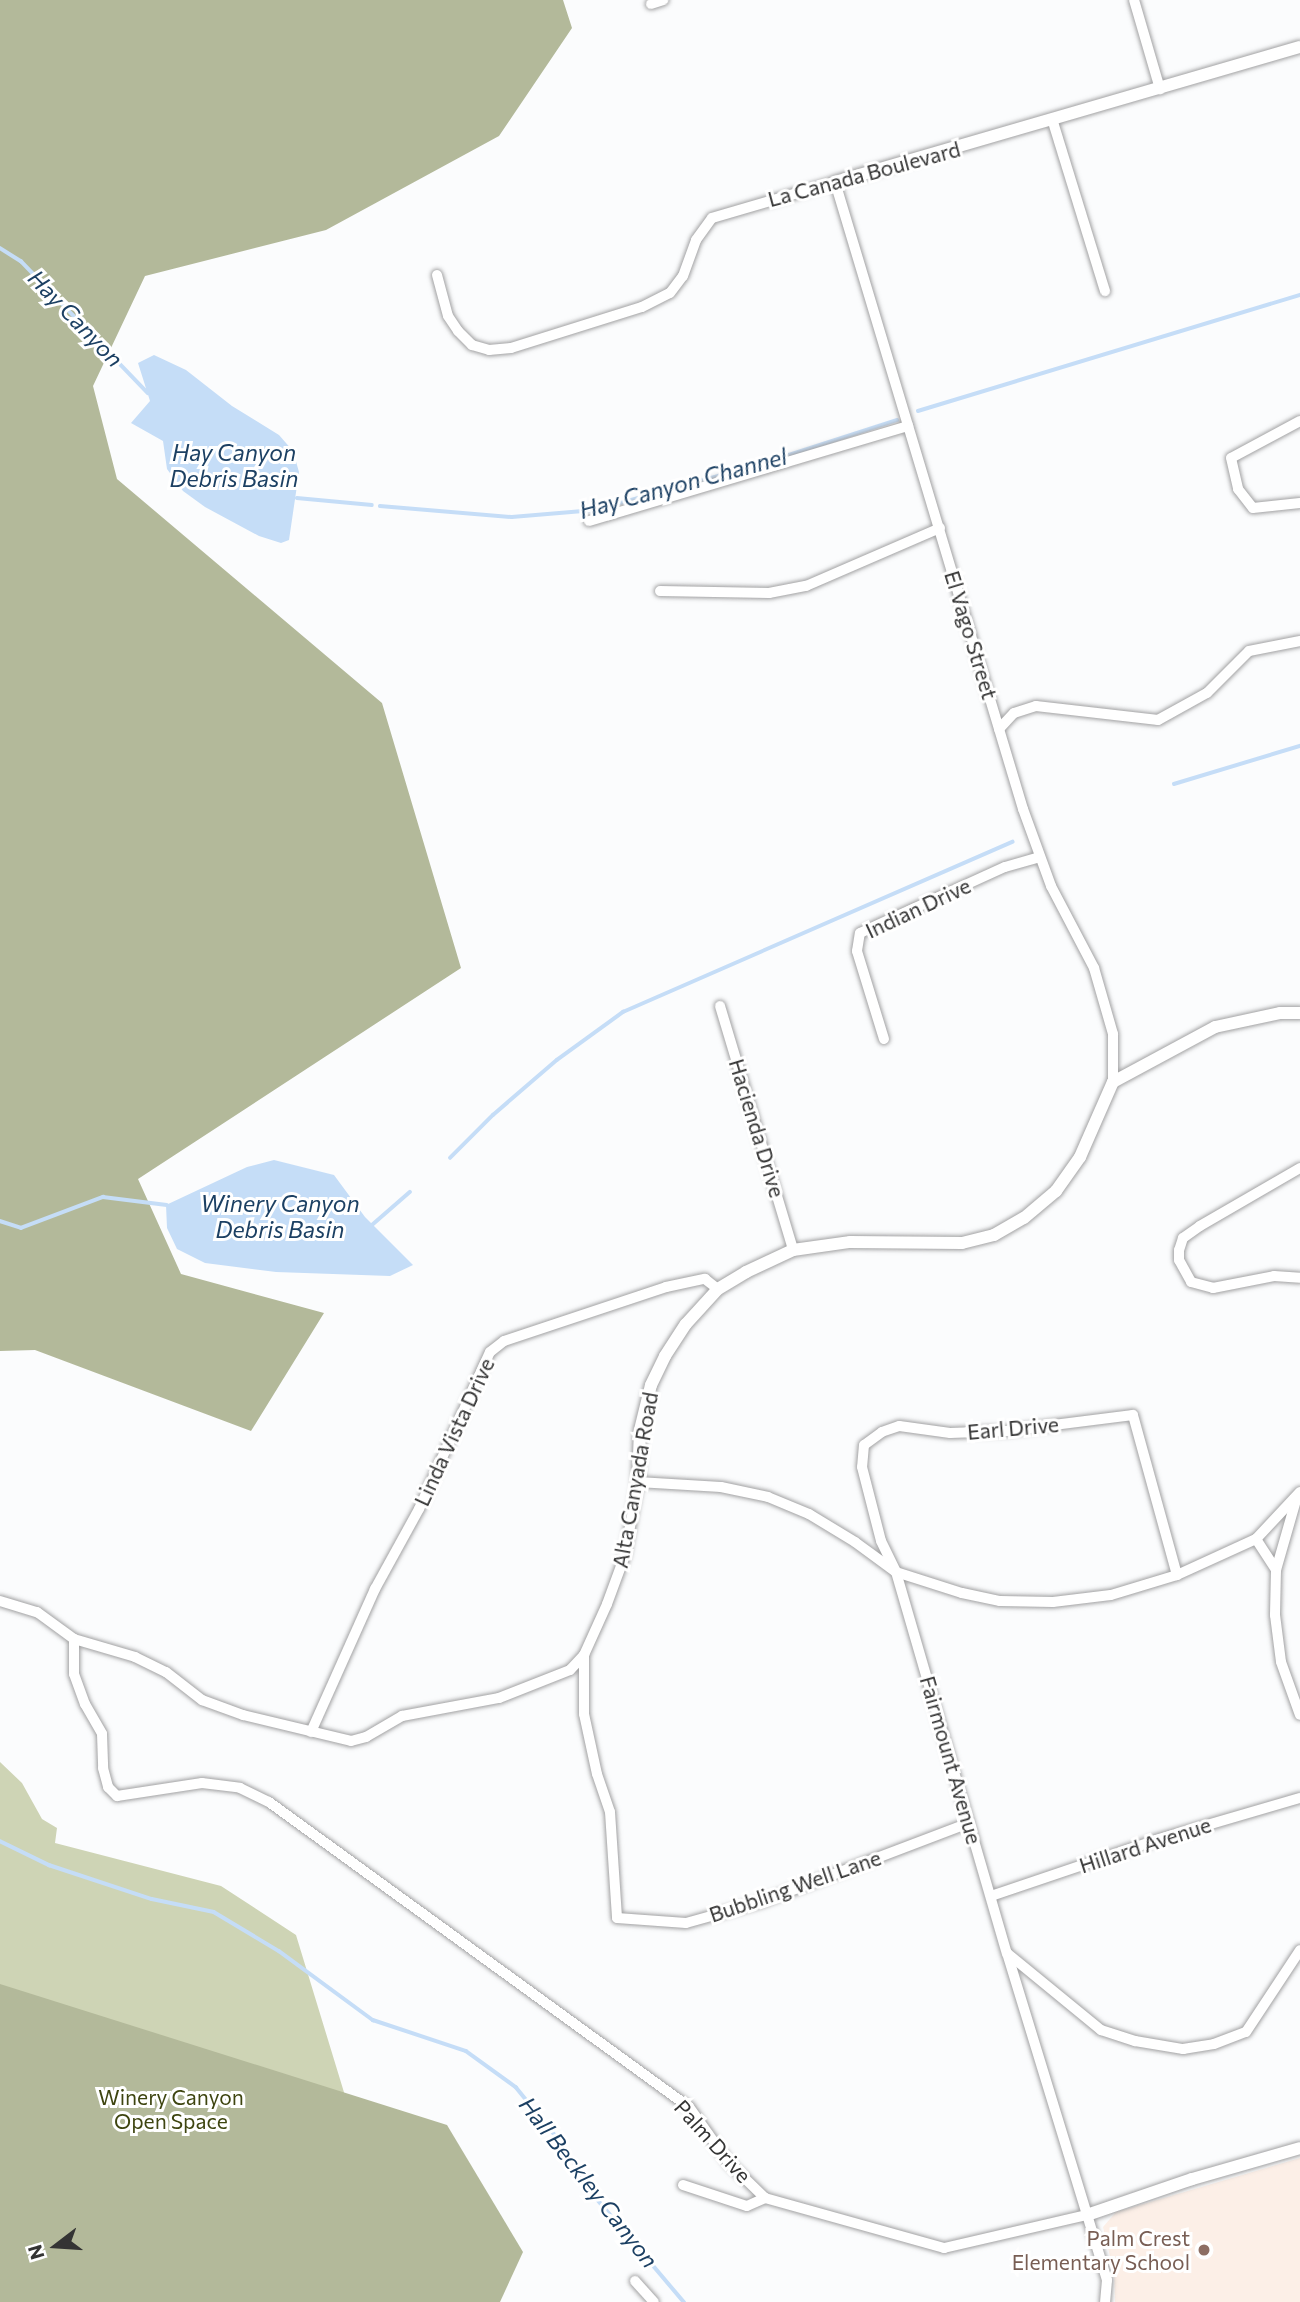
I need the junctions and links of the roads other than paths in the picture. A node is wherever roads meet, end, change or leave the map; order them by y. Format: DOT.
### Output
graph roads {
  1 [pos="663,0"];
  2 [pos="1134,0"];
  3 [pos="650,4"];
  4 [pos="1300,47"];
  5 [pos="1160,89"];
  6 [pos="1053,122"];
  7 [pos="835,183"];
  8 [pos="437,275"];
  9 [pos="1105,291"];
  10 [pos="1300,421"];
  11 [pos="908,426"];
  12 [pos="1300,503"];
  13 [pos="589,521"];
  14 [pos="940,528"];
  15 [pos="660,591"];
  16 [pos="1300,641"];
  17 [pos="999,729"];
  18 [pos="1039,856"];
  19 [pos="720,1006"];
  20 [pos="1300,1013"];
  21 [pos="884,1039"];
  22 [pos="1113,1082"];
  23 [pos="1300,1168"];
  24 [pos="793,1250"];
  25 [pos="1300,1278"];
  26 [pos="718,1289"];
  27 [pos="638,1482"];
  28 [pos="1299,1493"];
  29 [pos="1256,1539"];
  30 [pos="1276,1570"];
  31 [pos="896,1572"];
  32 [pos="1177,1575"];
  33 [pos="0,1601"];
  34 [pos="74,1639"];
  35 [pos="584,1655"];
  36 [pos="1300,1715"];
  37 [pos="311,1732"];
  38 [pos="1300,1798"];
  39 [pos="969,1823"];
  40 [pos="991,1896"];
  41 [pos="1300,1950"];
  42 [pos="1007,1953"];
  43 [pos="1300,2148"];
  44 [pos="684,2185"];
  45 [pos="765,2198"];
  46 [pos="1087,2215"];
  47 [pos="635,2281"];
  48 [pos="654,2302"];
  49 [pos="1105,2302"];
  1 -- 3 [label="street"];
  2 -- 5 [label="street"];
  4 -- 5 [label="street, La Canada Boulevard"];
  5 -- 6 [label="street, La Canada Boulevard"];
  6 -- 7 [label="street, La Canada Boulevard"];
  6 -- 9 [label="street"];
  7 -- 8 [label="street, La Canada Boulevard"];
  7 -- 11 [label="street, El Vago Street"];
  10 -- 12 [label="street"];
  11 -- 13 [label="street"];
  11 -- 14 [label="street, El Vago Street"];
  14 -- 15 [label="street"];
  14 -- 17 [label="street, El Vago Street"];
  16 -- 17 [label="street"];
  17 -- 18 [label="street, El Vago Street"];
  18 -- 21 [label="street, Indian Drive"];
  18 -- 22 [label="street, El Vago Street"];
  19 -- 24 [label="street, Hacienda Drive"];
  20 -- 22 [label="street"];
  22 -- 24 [label="street, Alta Canyada Road"];
  23 -- 25 [label="street"];
  24 -- 26 [label="street, Alta Canyada Road"];
  26 -- 27 [label="street, Alta Canyada Road"];
  26 -- 37 [label="street, Linda Vista Drive"];
  27 -- 31 [label="street"];
  27 -- 35 [label="street, Alta Canyada Road"];
  28 -- 29 [label="street"];
  28 -- 30 [label="street"];
  29 -- 30 [label="street"];
  29 -- 32 [label="street"];
  30 -- 36 [label="street"];
  31 -- 32 [label="street"];
  31 -- 32 [label="street, Earl Drive"];
  31 -- 39 [label="street, Fairmount Avenue"];
  33 -- 34 [label="street, Alta Canyada Road"];
  34 -- 37 [label="street, Alta Canyada Road"];
  34 -- 45 [label="street, Palm Drive"];
  35 -- 37 [label="street, Alta Canyada Road"];
  35 -- 39 [label="street, Bubbling Well Lane"];
  38 -- 40 [label="street, Hillard Avenue"];
  39 -- 40 [label="street, Fairmount Avenue"];
  40 -- 42 [label="street, Fairmount Avenue"];
  41 -- 42 [label="street"];
  42 -- 46 [label="street, Fairmount Avenue"];
  43 -- 46 [label="street, Palm Drive"];
  44 -- 45 [label="street"];
  45 -- 46 [label="street, Palm Drive"];
  46 -- 49 [label="street, Fairmount Avenue"];
  47 -- 48 [label="street"];
}
